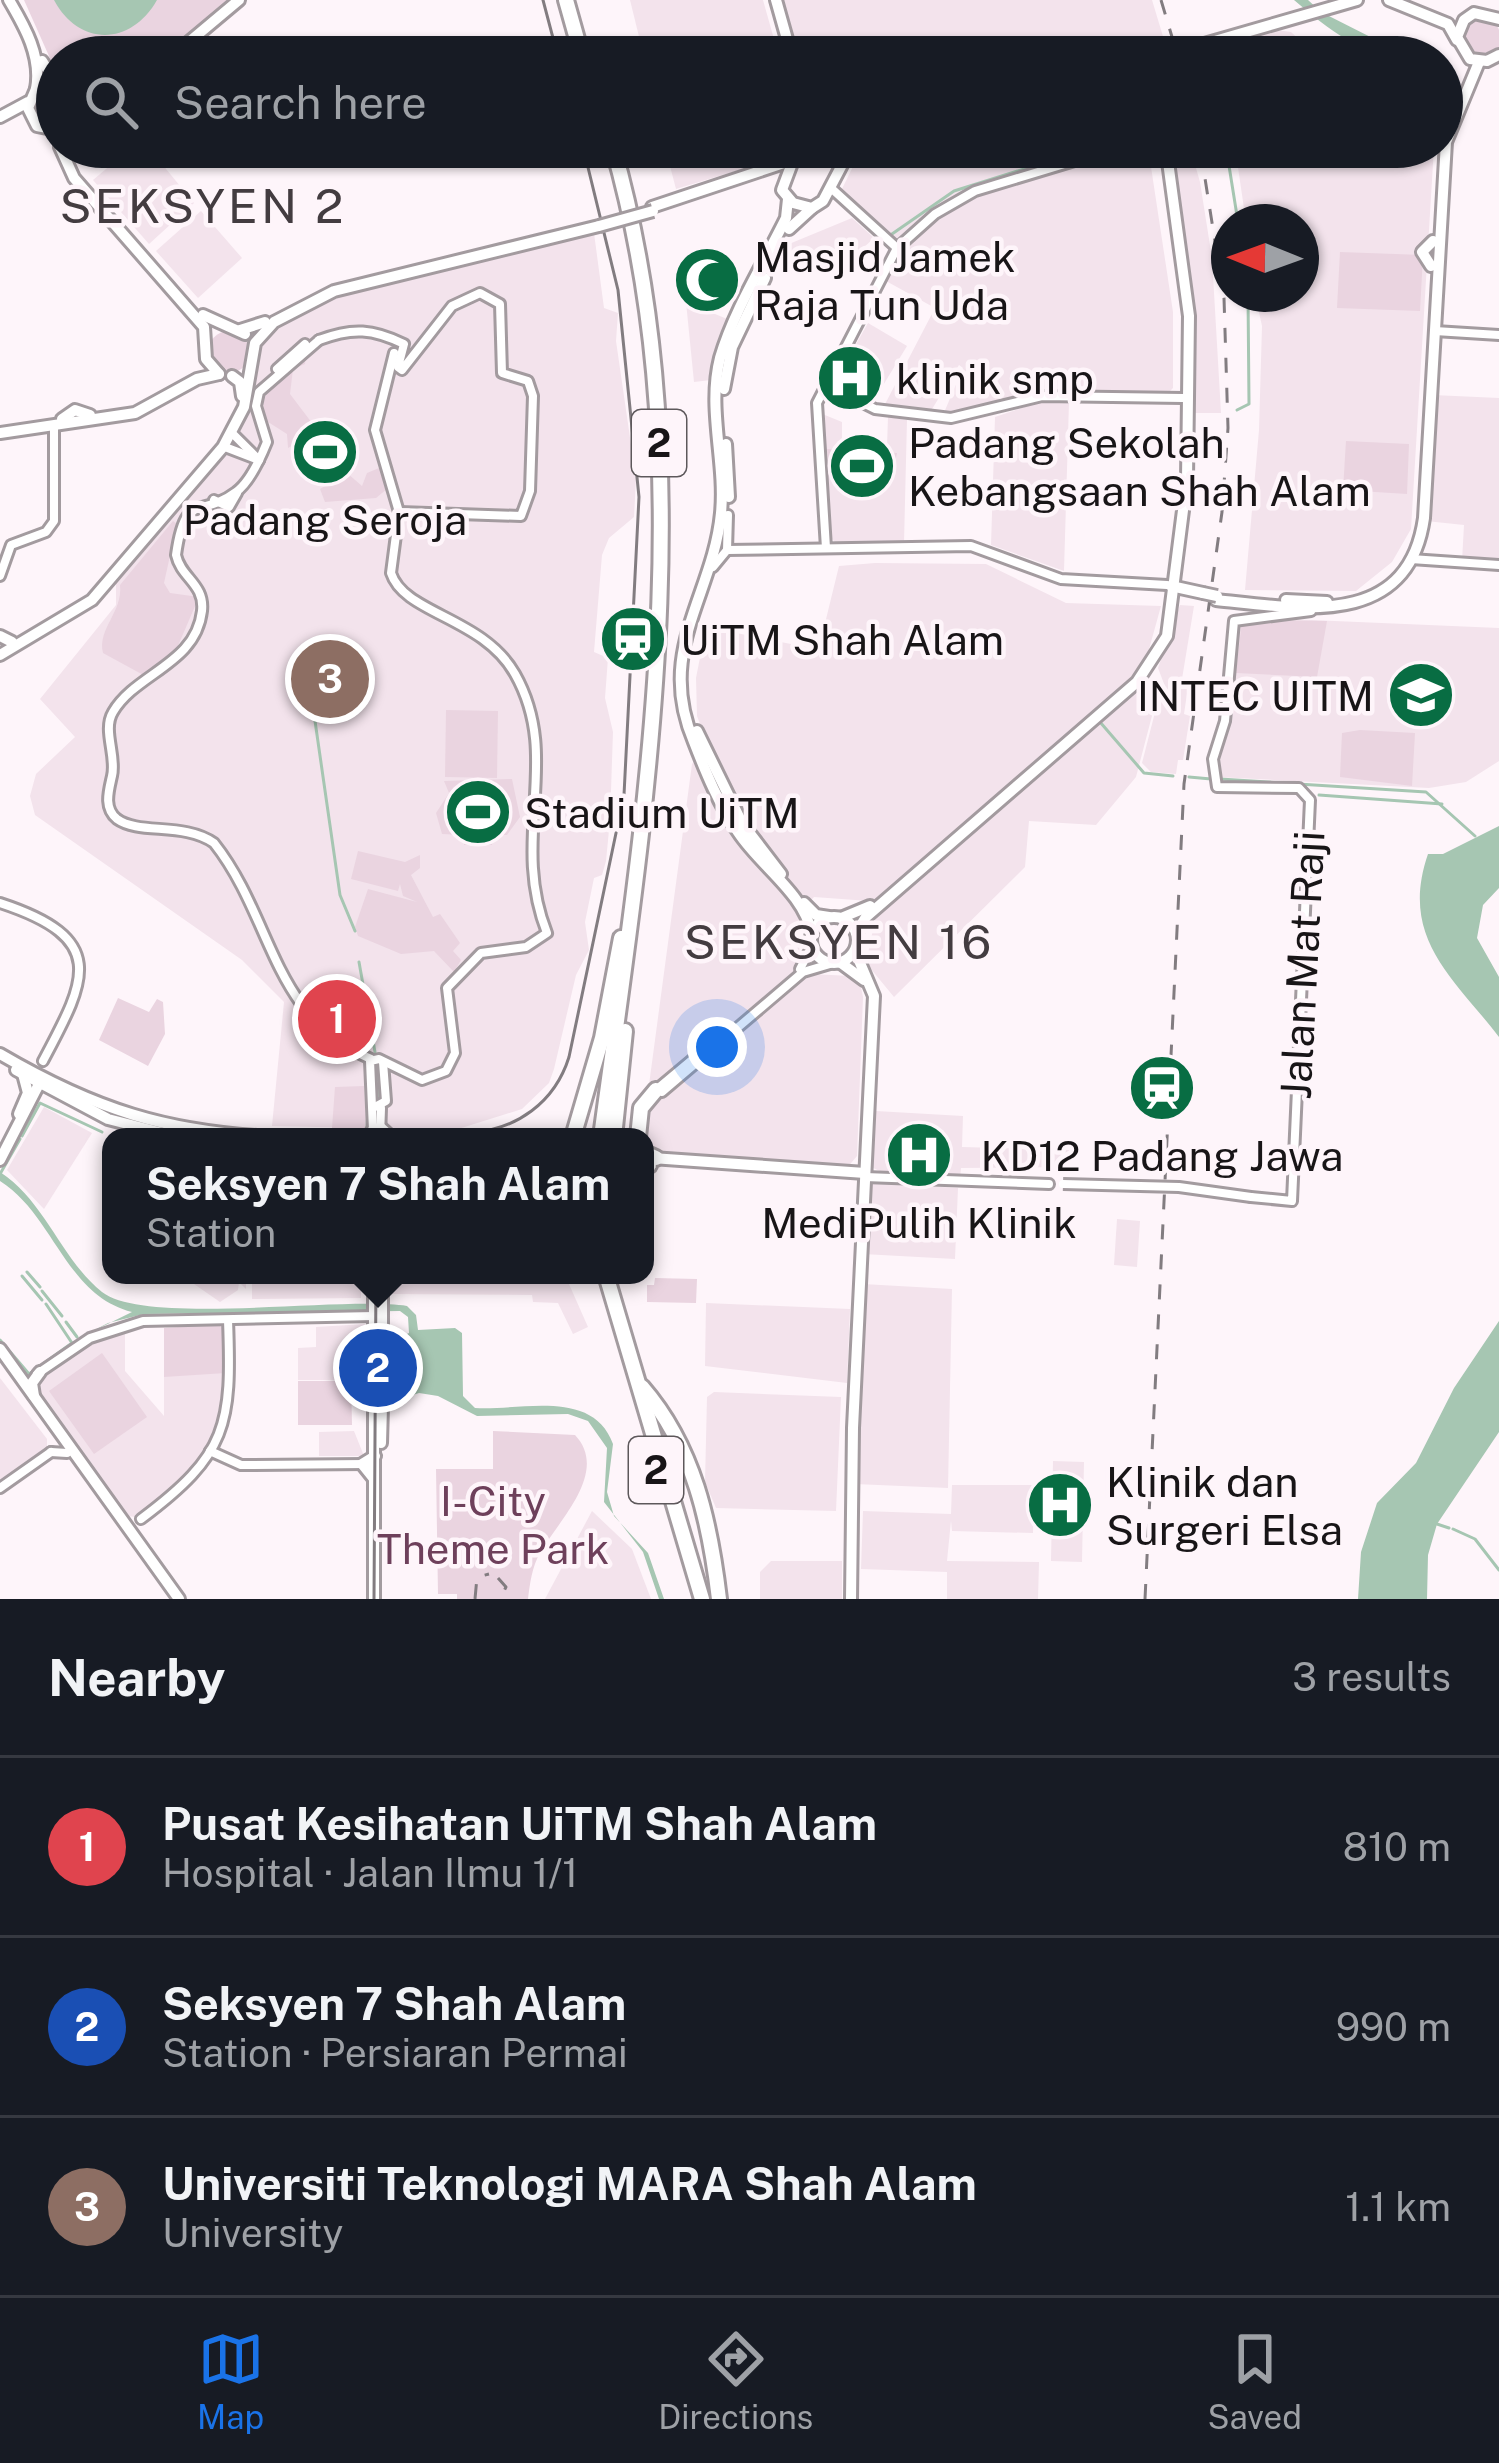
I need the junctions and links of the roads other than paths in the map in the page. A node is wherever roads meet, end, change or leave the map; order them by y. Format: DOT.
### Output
graph roads {
  1 [pos="12,0"];
  2 [pos="243,0"];
  3 [pos="570,0"];
  4 [pos="772,0"];
  5 [pos="1357,0"];
  6 [pos="1389,0"];
  7 [pos="1406,0"];
  8 [pos="1499,0"];
  9 [pos="1324,4"];
  10 [pos="1301,12"];
  11 [pos="1480,12"];
  12 [pos="1499,19"];
  13 [pos="1464,20"];
  14 [pos="198,36"];
  15 [pos="212,36"];
  16 [pos="579,36"];
  17 [pos="783,36"];
  18 [pos="1223,36"];
  19 [pos="1227,36"];
  20 [pos="1454,36"];
  21 [pos="1462,36"];
  22 [pos="36,45"];
  23 [pos="1463,50"];
  24 [pos="1499,55"];
  25 [pos="36,61"];
  26 [pos="1479,62"];
  27 [pos="1463,81"];
  28 [pos="36,89"];
  29 [pos="28,102"];
  30 [pos="0,119"];
  31 [pos="32,121"];
  32 [pos="36,124"];
  33 [pos="70,168"];
  34 [pos="75,168"];
  35 [pos="614,168"];
  36 [pos="615,168"];
  37 [pos="768,168"];
  38 [pos="787,168"];
  39 [pos="840,168"];
  40 [pos="1051,168"];
  41 [pos="1165,168"];
  42 [pos="1437,168"];
  43 [pos="1445,168"];
  44 [pos="781,185"];
  45 [pos="831,188"];
  46 [pos="788,199"];
  47 [pos="841,202"];
  48 [pos="818,204"];
  49 [pos="653,209"];
  50 [pos="898,248"];
  51 [pos="457,257"];
  52 [pos="1181,268"];
  53 [pos="226,328"];
  54 [pos="240,331"];
  55 [pos="1436,332"];
  56 [pos="1499,335"];
  57 [pos="207,344"];
  58 [pos="396,348"];
  59 [pos="253,349"];
  60 [pos="206,359"];
  61 [pos="251,363"];
  62 [pos="226,375"];
  63 [pos="825,384"];
  64 [pos="1183,398"];
  65 [pos="58,423"];
  66 [pos="0,430"];
  67 [pos="232,433"];
  68 [pos="223,447"];
  69 [pos="254,457"];
  70 [pos="399,512"];
  71 [pos="728,515"];
  72 [pos="826,548"];
  73 [pos="727,550"];
  74 [pos="1410,560"];
  75 [pos="1499,565"];
  76 [pos="710,574"];
  77 [pos="0,576"];
  78 [pos="1169,589"];
  79 [pos="1209,597"];
  80 [pos="1321,606"];
  81 [pos="1292,611"];
  82 [pos="4,645"];
  83 [pos="991,806"];
  84 [pos="0,903"];
  85 [pos="835,918"];
  86 [pos="623,926"];
  87 [pos="856,933"];
  88 [pos="812,940"];
  89 [pos="855,951"];
  90 [pos="836,963"];
  91 [pos="624,979"];
  92 [pos="3,1058"];
  93 [pos="44,1061"];
  94 [pos="374,1062"];
  95 [pos="24,1070"];
  96 [pos="396,1070"];
  97 [pos="385,1074"];
  98 [pos="45,1082"];
  99 [pos="656,1090"];
  100 [pos="62,1096"];
  101 [pos="580,1099"];
  102 [pos="377,1108"];
  103 [pos="24,1112"];
  104 [pos="162,1126"];
  105 [pos="144,1128"];
  106 [pos="165,1128"];
  107 [pos="174,1128"];
  108 [pos="375,1128"];
  109 [pos="568,1128"];
  110 [pos="575,1128"];
  111 [pos="606,1128"];
  112 [pos="606,1128"];
  113 [pos="611,1128"];
  114 [pos="639,1128"];
  115 [pos="0,1148"];
  116 [pos="863,1156"];
  117 [pos="0,1160"];
  118 [pos="654,1161"];
  119 [pos="843,1174"];
  120 [pos="866,1181"];
  121 [pos="378,1284"];
  122 [pos="604,1284"];
  123 [pos="604,1284"];
  124 [pos="375,1319"];
  125 [pos="228,1320"];
  126 [pos="0,1349"];
  127 [pos="0,1361"];
  128 [pos="14,1369"];
  129 [pos="40,1372"];
  130 [pos="636,1381"];
  131 [pos="24,1383"];
  132 [pos="35,1398"];
  133 [pos="43,1420"];
  134 [pos="381,1436"];
  135 [pos="55,1437"];
  136 [pos="210,1451"];
  137 [pos="51,1452"];
  138 [pos="67,1454"];
  139 [pos="373,1462"];
  140 [pos="378,1486"];
  141 [pos="0,1488"];
  142 [pos="852,1496"];
  143 [pos="119,1515"];
  144 [pos="141,1519"];
  145 [pos="852,1522"];
  146 [pos="680,1526"];
  147 [pos="135,1537"];
  148 [pos="175,1599"];
  149 [pos="377,1599"];
  150 [pos="698,1599"];
  151 [pos="717,1599"];
  152 [pos="849,1599"];
  1 -- 22 [label="main road"];
  1 -- 25 [label="main road"];
  2 -- 14 [label="main road"];
  2 -- 15 [label="main road"];
  3 -- 16 [label="highway"];
  4 -- 17 [label="main road"];
  5 -- 9 [label="main road"];
  6 -- 20 [label="main road"];
  7 -- 13 [label="main road"];
  8 -- 11 [label="main road"];
  9 -- 10 [label="main road"];
  10 -- 18 [label="main road"];
  10 -- 19 [label="main road"];
  11 -- 12 [label="main road"];
  11 -- 13 [label="main road"];
  13 -- 21 [label="main road"];
  23 -- 26 [label="main road"];
  24 -- 26 [label="main road"];
  26 -- 27 [label="main road"];
  28 -- 29 [label="main road"];
  29 -- 30 [label="main road"];
  29 -- 31 [label="main road"];
  30 -- 31 [label="main road"];
  31 -- 32 [label="main road"];
  33 -- 57 [label="main road"];
  34 -- 53 [label="main road"];
  35 -- 86 [label="highway, 2"];
  36 -- 91 [label="highway, 2"];
  37 -- 49 [label="main road"];
  38 -- 44 [label="main road"];
  39 -- 45 [label="main road"];
  40 -- 50 [label="street"];
  41 -- 52 [label="main road"];
  42 -- 55 [label="main road"];
  43 -- 55 [label="main road"];
  44 -- 46 [label="main road"];
  44 -- 49 [label="main road"];
  45 -- 47 [label="street"];
  45 -- 48 [label="main road"];
  46 -- 48 [label="main road"];
  46 -- 88 [label="main road"];
  47 -- 48 [label="street"];
  47 -- 50 [label="street"];
  48 -- 71 [label="main road"];
  49 -- 51 [label="main road, bridge"];
  50 -- 63 [label="street"];
  51 -- 54 [label="main road"];
  51 -- 59 [label="main road"];
  52 -- 64 [label="main road"];
  52 -- 78 [label="main road"];
  53 -- 54 [label="main road"];
  53 -- 57 [label="main road"];
  54 -- 59 [label="main road"];
  55 -- 56 [label="street"];
  55 -- 74 [label="main road"];
  55 -- 74 [label="main road"];
  57 -- 60 [label="main road"];
  58 -- 69 [label="street"];
  58 -- 70 [label="street"];
  58 -- 70 [label="street"];
  59 -- 61 [label="main road"];
  60 -- 62 [label="main road"];
  60 -- 65 [label="main road"];
  61 -- 62 [label="main road"];
  61 -- 67 [label="main road"];
  62 -- 65 [label="main road"];
  62 -- 82 [label="main road"];
  63 -- 64 [label="street"];
  63 -- 72 [label="street"];
  64 -- 78 [label="main road"];
  65 -- 66 [label="main road"];
  65 -- 77 [label="street"];
  67 -- 68 [label="main road"];
  67 -- 69 [label="street"];
  68 -- 69 [label="street"];
  68 -- 82 [label="main road"];
  69 -- 94 [label="street"];
  70 -- 96 [label="street"];
  71 -- 73 [label="street"];
  71 -- 76 [label="main road"];
  72 -- 73 [label="street"];
  72 -- 78 [label="street"];
  73 -- 76 [label="street"];
  74 -- 75 [label="street"];
  74 -- 80 [label="main road"];
  76 -- 85 [label="main road"];
  78 -- 79 [label="main road"];
  78 -- 83 [label="main road"];
  79 -- 80 [label="main road"];
  79 -- 81 [label="main road"];
  80 -- 81 [label="main road"];
  81 -- 120 [label="street, Jalan Mat Raji, bridge"];
  83 -- 85 [label="main road"];
  83 -- 87 [label="main road"];
  84 -- 93 [label="street"];
  85 -- 87 [label="main road"];
  85 -- 88 [label="main road"];
  86 -- 101 [label="highway"];
  86 -- 111 [label="highway, 2"];
  87 -- 89 [label="main road"];
  88 -- 90 [label="main road"];
  88 -- 99 [label="street"];
  89 -- 90 [label="main road"];
  89 -- 116 [label="main road"];
  90 -- 99 [label="street"];
  90 -- 116 [label="main road"];
  91 -- 112 [label="highway, 2"];
  91 -- 113 [label="highway"];
  92 -- 95 [label="main road"];
  92 -- 98 [label="main road"];
  93 -- 95 [label="main road"];
  93 -- 98 [label="main road"];
  94 -- 96 [label="street"];
  94 -- 97 [label="street"];
  94 -- 102 [label="street"];
  95 -- 98 [label="main road"];
  95 -- 103 [label="main road"];
  96 -- 97 [label="street"];
  97 -- 102 [label="street"];
  98 -- 100 [label="main road"];
  98 -- 103 [label="main road"];
  98 -- 104 [label="main road"];
  99 -- 114 [label="highway"];
  100 -- 103 [label="main road"];
  100 -- 105 [label="main road"];
  101 -- 109 [label="highway"];
  101 -- 110 [label="highway"];
  102 -- 108 [label="street"];
  103 -- 115 [label="main road"];
  103 -- 117 [label="main road"];
  104 -- 106 [label="main road"];
  104 -- 107 [label="main road"];
  116 -- 119 [label="main road"];
  116 -- 120 [label="main road"];
  118 -- 119 [label="main road"];
  119 -- 120 [label="main road"];
  119 -- 120 [label="main road"];
  120 -- 142 [label="main road"];
  120 -- 152 [label="main road"];
  121 -- 124 [label="main road"];
  122 -- 130 [label="highway, 2"];
  123 -- 150 [label="highway, 2"];
  124 -- 125 [label="street"];
  124 -- 134 [label="main road"];
  124 -- 139 [label="main road"];
  125 -- 129 [label="street"];
  125 -- 136 [label="street"];
  126 -- 128 [label="main road"];
  127 -- 133 [label="main road"];
  128 -- 129 [label="main road"];
  128 -- 131 [label="main road"];
  129 -- 131 [label="street"];
  129 -- 132 [label="main road"];
  130 -- 146 [label="highway, 2"];
  130 -- 151 [label="highway"];
  131 -- 132 [label="main road"];
  131 -- 133 [label="main road"];
  132 -- 143 [label="main road"];
  133 -- 135 [label="main road"];
  134 -- 139 [label="main road"];
  134 -- 140 [label="main road"];
  135 -- 137 [label="street"];
  135 -- 138 [label="main road"];
  136 -- 139 [label="street"];
  136 -- 144 [label="street"];
  137 -- 138 [label="street"];
  137 -- 141 [label="street"];
  138 -- 148 [label="main road"];
  139 -- 140 [label="main road"];
  140 -- 149 [label="main road"];
  142 -- 145 [label="main road"];
  142 -- 145 [label="main road"];
  143 -- 144 [label="street"];
  143 -- 147 [label="main road"];
  144 -- 147 [label="street"];
  145 -- 152 [label="main road"];
  146 -- 150 [label="highway, 2"];
  146 -- 151 [label="highway"];
  147 -- 148 [label="main road"];
}
